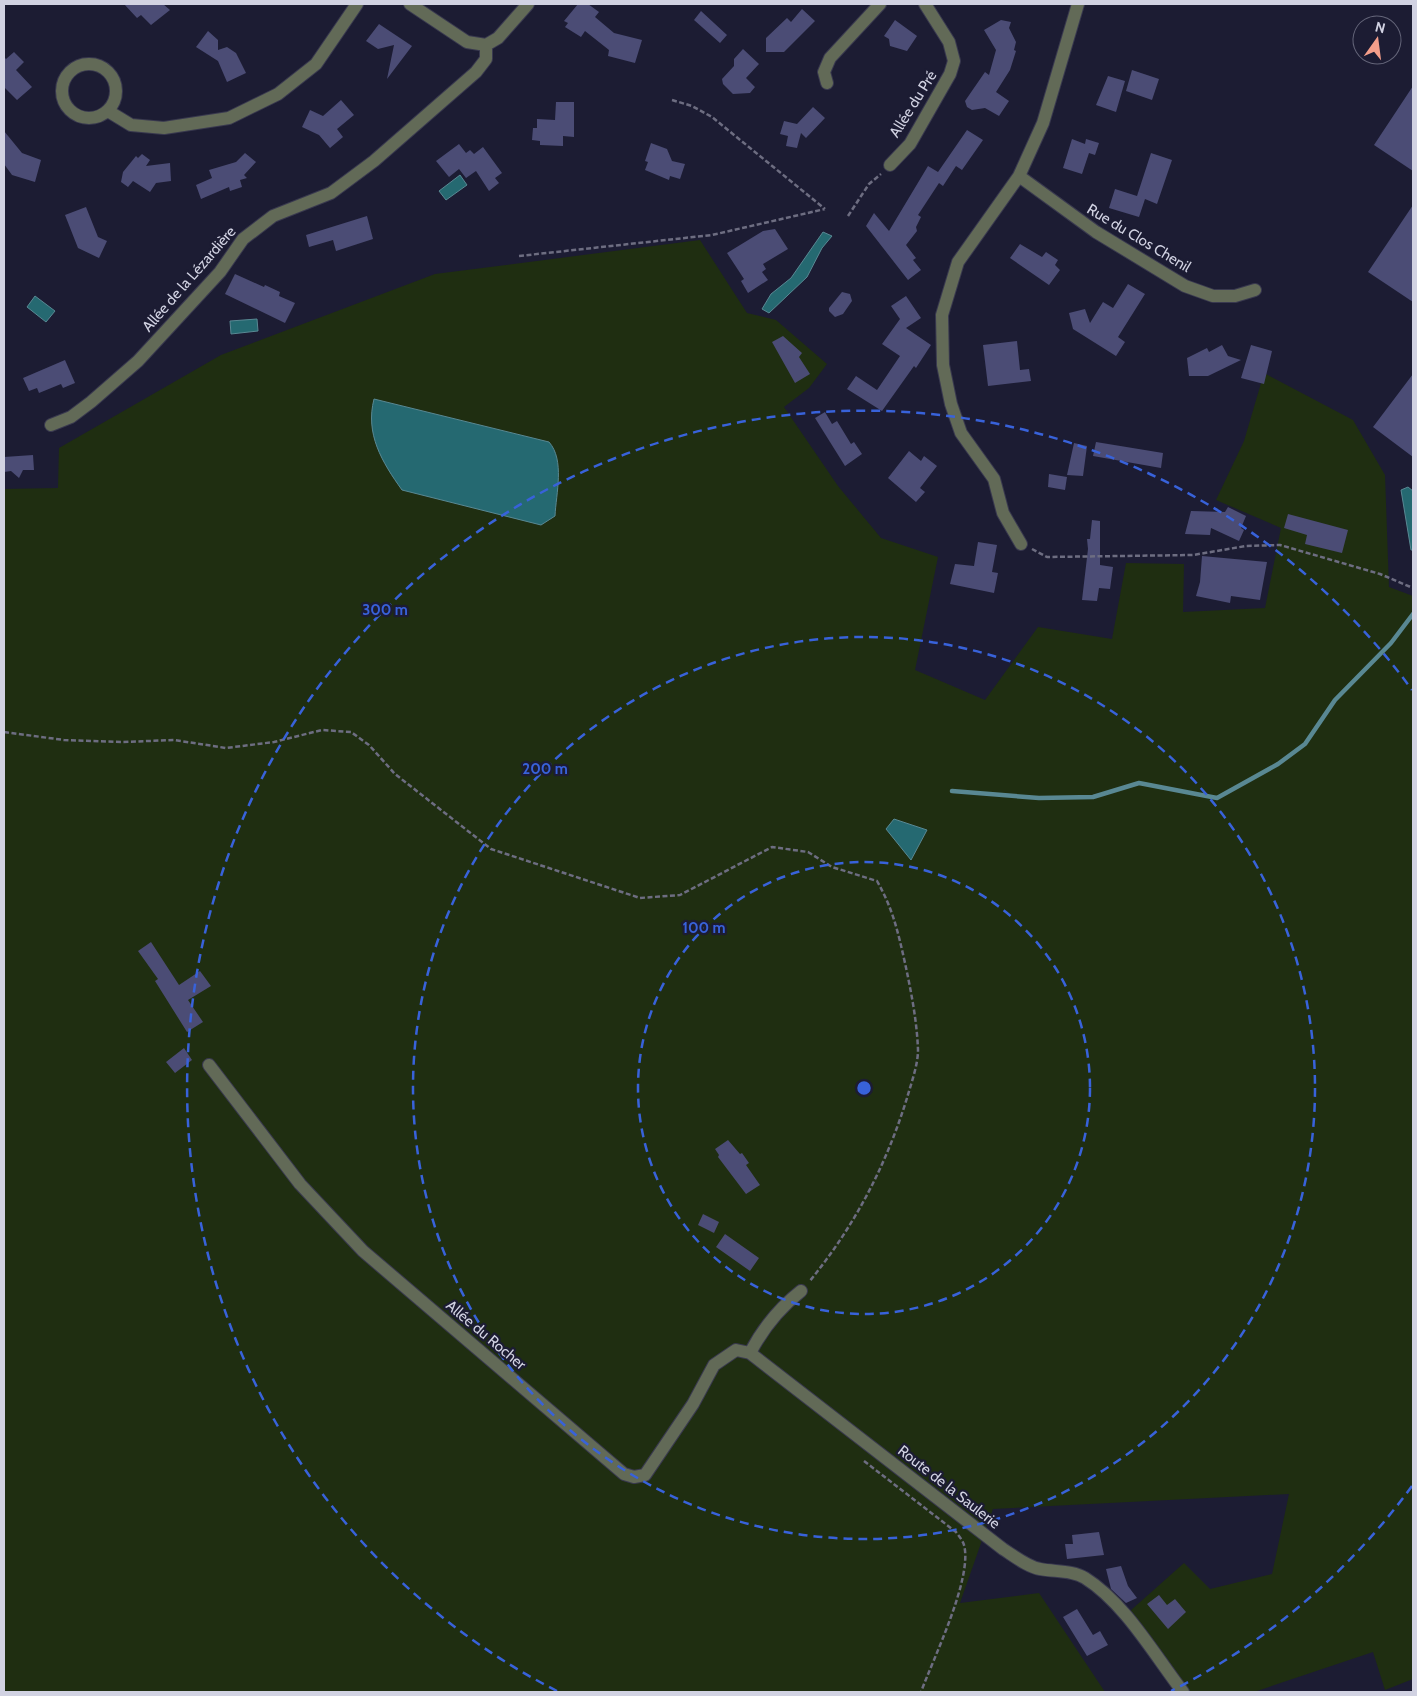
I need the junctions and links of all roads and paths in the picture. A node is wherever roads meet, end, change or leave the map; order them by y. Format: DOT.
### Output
graph roads {
  1 [pos="357,4"];
  2 [pos="410,4"];
  3 [pos="528,4"];
  4 [pos="880,4"];
  5 [pos="925,4"];
  6 [pos="1078,4"];
  7 [pos="486,45"];
  8 [pos="827,83"];
  9 [pos="672,100"];
  10 [pos="108,111"];
  11 [pos="890,165"];
  12 [pos="1019,176"];
  13 [pos="848,216"];
  14 [pos="519,256"];
  15 [pos="1255,290"];
  16 [pos="51,425"];
  17 [pos="1022,544"];
  18 [pos="1413,588"];
  19 [pos="4,732"];
  20 [pos="210,1064"];
  21 [pos="801,1291"];
  22 [pos="750,1353"];
  23 [pos="862,1459"];
  24 [pos="921,1692"];
  25 [pos="1183,1692"];
  1 -- 10 [label="street"];
  2 -- 7 [label="street"];
  3 -- 7 [label="street"];
  4 -- 8 [label="street"];
  5 -- 11 [label="street, Allée du Pré"];
  6 -- 12 [label="street"];
  7 -- 16 [label="street, Allée de la Lézardière"];
  9 -- 14 [label="path"];
  10 -- 10 [label="street"];
  11 -- 13 [label="path"];
  12 -- 15 [label="street, Rue du Clos Chenil"];
  12 -- 17 [label="street"];
  17 -- 18 [label="path"];
  19 -- 21 [label="path"];
  20 -- 22 [label="street, Allée du Rocher"];
  21 -- 22 [label="street"];
  22 -- 25 [label="street, Route de la Saulerie"];
  23 -- 24 [label="path"];
}
